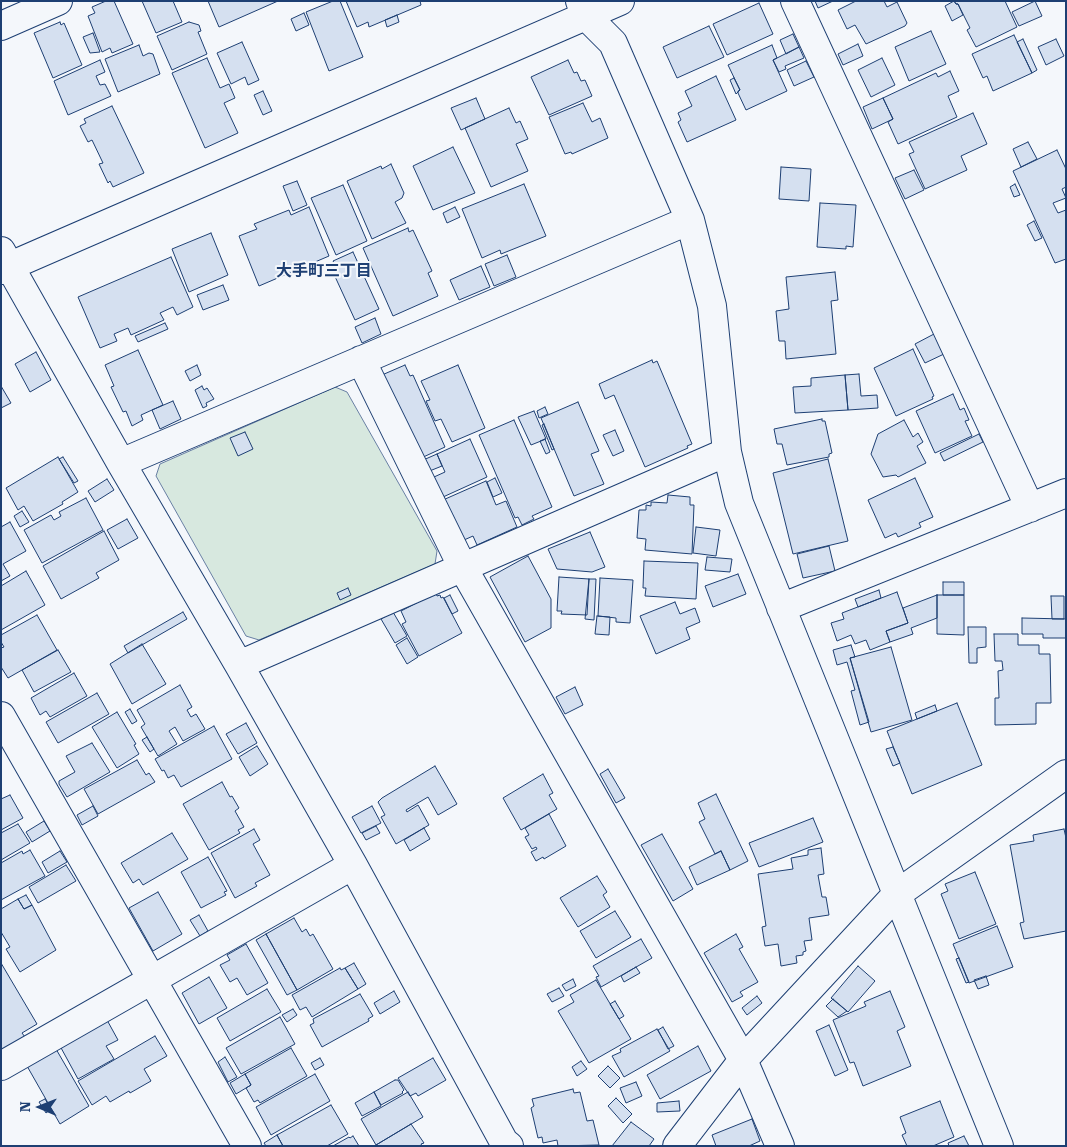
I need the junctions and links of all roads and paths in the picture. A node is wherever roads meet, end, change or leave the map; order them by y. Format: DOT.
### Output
graph roads {
  1 [pos="58,1"];
  2 [pos="620,1"];
  3 [pos="795,1"];
  4 [pos="583,8"];
  5 [pos="1,26"];
  6 [pos="690,220"];
  7 [pos="4,263"];
  8 [pos="361,360"];
  9 [pos="727,452"];
  10 [pos="121,463"];
  11 [pos="1066,493"];
  12 [pos="1030,508"];
  13 [pos="463,568"];
  14 [pos="780,608"];
  15 [pos="239,665"];
  16 [pos="1,716"];
  17 [pos="1066,774"];
  18 [pos="353,865"];
  19 [pos="897,894"];
  20 [pos="153,980"];
  21 [pos="743,1060"];
  22 [pos="1,1066"];
  23 [pos="247,1146"];
  24 [pos="509,1146"];
  25 [pos="677,1146"];
  26 [pos="780,1146"];
  27 [pos="999,1146"];
  1 -- 5 [label="street"];
  2 -- 4 [label="street"];
  3 -- 12 [label="street"];
  4 -- 6 [label="street"];
  4 -- 7 [label="street"];
  6 -- 8 [label="street"];
  6 -- 9 [label="street"];
  7 -- 10 [label="street"];
  8 -- 10 [label="street"];
  8 -- 13 [label="street"];
  9 -- 13 [label="street"];
  9 -- 14 [label="street"];
  10 -- 15 [label="street"];
  11 -- 12 [label="street"];
  12 -- 14 [label="street"];
  13 -- 15 [label="street"];
  13 -- 21 [label="street"];
  14 -- 19 [label="street"];
  15 -- 18 [label="street"];
  16 -- 20 [label="street"];
  17 -- 19 [label="street"];
  18 -- 20 [label="street"];
  18 -- 24 [label="street"];
  19 -- 21 [label="street"];
  19 -- 27 [label="street"];
  20 -- 22 [label="street"];
  20 -- 23 [label="street"];
  21 -- 25 [label="street"];
  21 -- 26 [label="street"];
}
